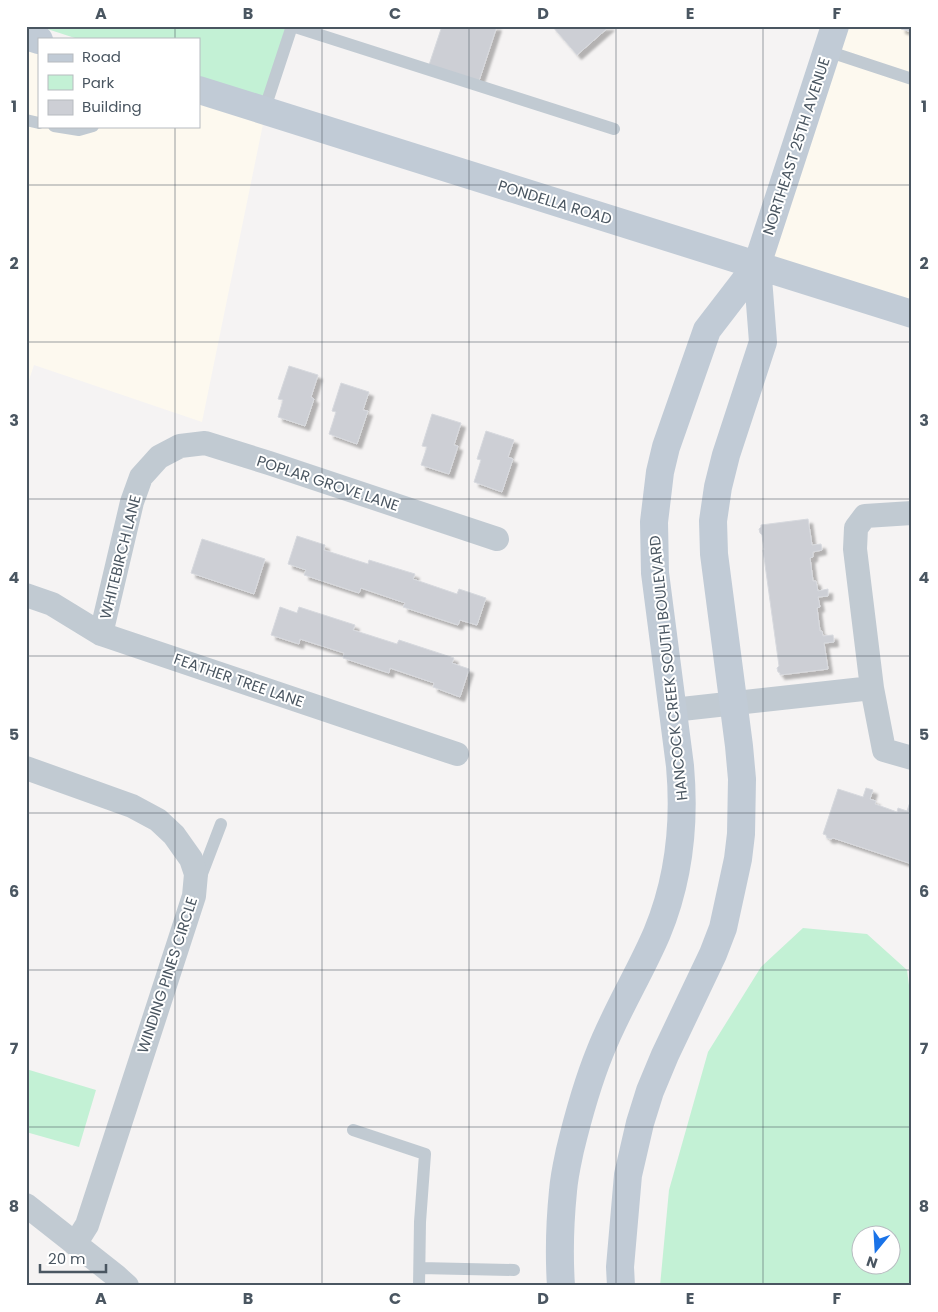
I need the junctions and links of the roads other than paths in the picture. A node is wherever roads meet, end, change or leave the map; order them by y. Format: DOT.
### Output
graph roads {
  1 [pos="292,26"];
  2 [pos="26,36"];
  3 [pos="831,39"];
  4 [pos="38,40"];
  5 [pos="912,79"];
  6 [pos="200,90"];
  7 [pos="264,110"];
  8 [pos="66,128"];
  9 [pos="86,128"];
  10 [pos="614,129"];
  11 [pos="758,265"];
  12 [pos="912,314"];
  13 [pos="159,457"];
  14 [pos="912,513"];
  15 [pos="497,539"];
  16 [pos="26,595"];
  17 [pos="101,634"];
  18 [pos="872,688"];
  19 [pos="733,703"];
  20 [pos="673,710"];
  21 [pos="457,754"];
  22 [pos="912,758"];
  23 [pos="26,768"];
  24 [pos="221,824"];
  25 [pos="194,896"];
  26 [pos="352,1130"];
  27 [pos="26,1205"];
  28 [pos="76,1244"];
  29 [pos="420,1268"];
  30 [pos="514,1270"];
  31 [pos="127,1286"];
  32 [pos="419,1286"];
  33 [pos="561,1286"];
  34 [pos="621,1286"];
  1 -- 7 [label="lane"];
  1 -- 10 [label="lane"];
  2 -- 4 [label="street"];
  3 -- 5 [label="lane"];
  3 -- 11 [label="street, NORTHEAST 25TH AVENUE"];
  6 -- 7 [label="street, PONDELLA ROAD"];
  7 -- 11 [label="street, PONDELLA ROAD"];
  8 -- 9 [label="lane"];
  11 -- 12 [label="street, PONDELLA ROAD"];
  11 -- 19 [label="street"];
  11 -- 20 [label="street, HANCOCK CREEK SOUTH BOULEVARD"];
  13 -- 15 [label="street, POPLAR GROVE LANE"];
  13 -- 17 [label="street, WHITEBIRCH LANE"];
  14 -- 18 [label="street"];
  16 -- 17 [label="street, FEATHER TREE LANE"];
  17 -- 21 [label="street, FEATHER TREE LANE"];
  18 -- 19 [label="street"];
  18 -- 22 [label="street"];
  19 -- 20 [label="street"];
  19 -- 34 [label="street"];
  20 -- 33 [label="street, HANCOCK CREEK SOUTH BOULEVARD"];
  23 -- 25 [label="street, WINDING PINES CIRCLE"];
  24 -- 25 [label="lane"];
  25 -- 28 [label="street, WINDING PINES CIRCLE"];
  26 -- 29 [label="lane"];
  27 -- 28 [label="street"];
  28 -- 31 [label="street"];
  29 -- 30 [label="lane"];
  29 -- 32 [label="lane"];
}
